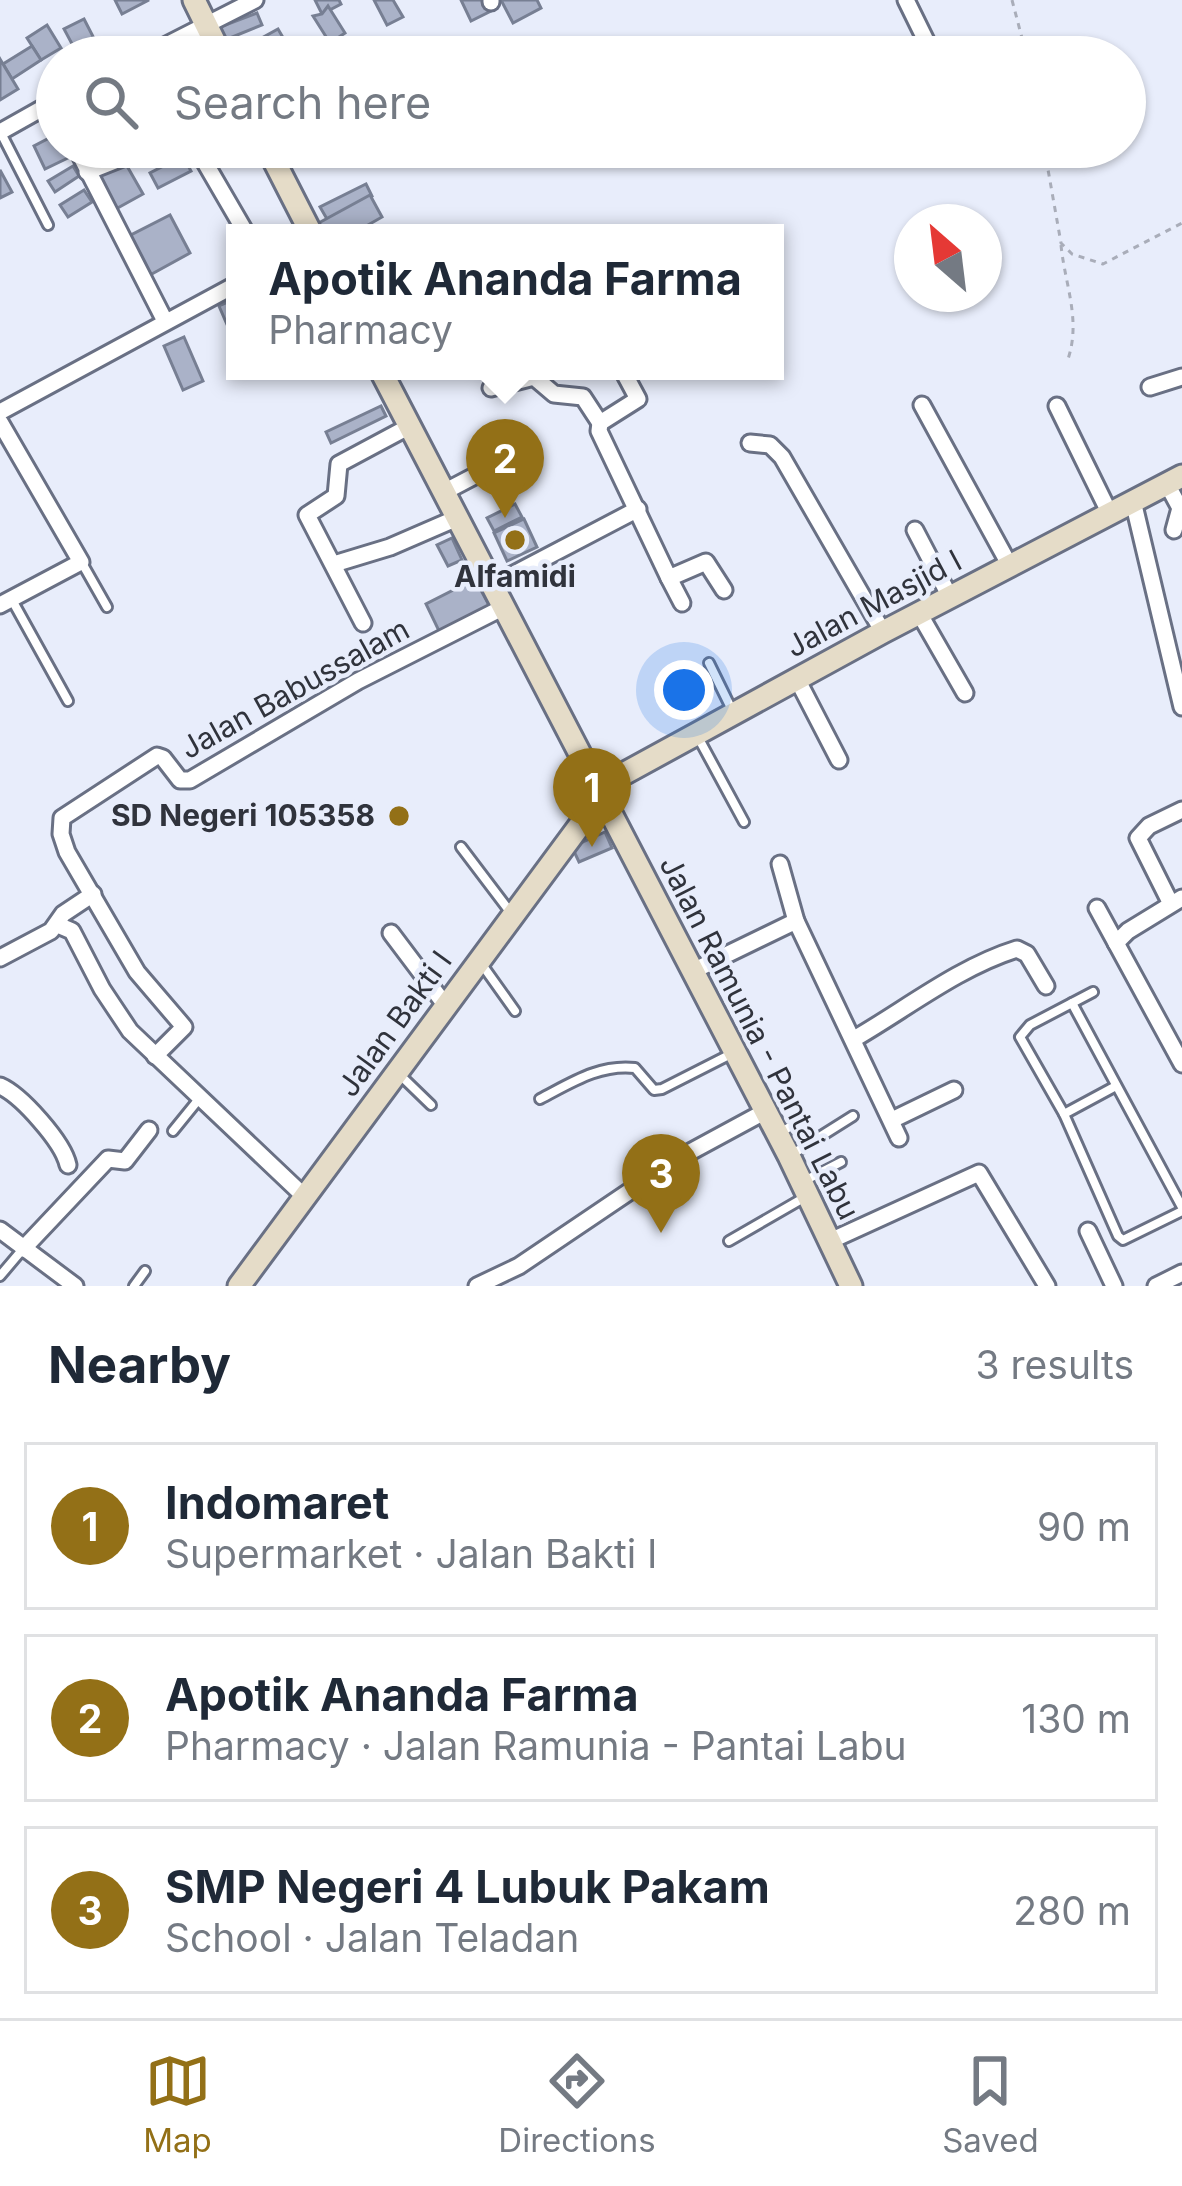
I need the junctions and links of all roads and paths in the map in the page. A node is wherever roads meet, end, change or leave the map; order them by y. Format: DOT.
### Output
graph roads {
  1 [pos="194,0"];
  2 [pos="255,0"];
  3 [pos="906,0"];
  4 [pos="1012,0"];
  5 [pos="207,26"];
  6 [pos="186,36"];
  7 [pos="212,36"];
  8 [pos="924,36"];
  9 [pos="1021,36"];
  10 [pos="36,113"];
  11 [pos="0,132"];
  12 [pos="85,168"];
  13 [pos="97,168"];
  14 [pos="208,168"];
  15 [pos="278,168"];
  16 [pos="1048,168"];
  17 [pos="87,172"];
  18 [pos="1182,223"];
  19 [pos="241,224"];
  20 [pos="306,224"];
  21 [pos="48,225"];
  22 [pos="1061,243"];
  23 [pos="226,290"];
  24 [pos="165,321"];
  25 [pos="1067,362"];
  26 [pos="1182,377"];
  27 [pos="386,380"];
  28 [pos="522,380"];
  29 [pos="538,380"];
  30 [pos="628,380"];
  31 [pos="1150,387"];
  32 [pos="490,388"];
  33 [pos="922,405"];
  34 [pos="1057,406"];
  35 [pos="1,410"];
  36 [pos="600,423"];
  37 [pos="410,427"];
  38 [pos="750,443"];
  39 [pos="524,450"];
  40 [pos="1174,480"];
  41 [pos="444,492"];
  42 [pos="1133,502"];
  43 [pos="638,509"];
  44 [pos="1110,514"];
  45 [pos="457,518"];
  46 [pos="915,530"];
  47 [pos="1174,530"];
  48 [pos="81,562"];
  49 [pos="334,563"];
  50 [pos="1010,566"];
  51 [pos="669,578"];
  52 [pos="493,585"];
  53 [pos="724,590"];
  54 [pos="950,597"];
  55 [pos="6,602"];
  56 [pos="682,603"];
  57 [pos="106,607"];
  58 [pos="504,608"];
  59 [pos="919,613"];
  60 [pos="363,623"];
  61 [pos="883,632"];
  62 [pos="709,663"];
  63 [pos="797,679"];
  64 [pos="965,693"];
  65 [pos="68,701"];
  66 [pos="1182,707"];
  67 [pos="734,714"];
  68 [pos="695,733"];
  69 [pos="839,760"];
  70 [pos="598,793"];
  71 [pos="1182,809"];
  72 [pos="744,822"];
  73 [pos="461,848"];
  74 [pos="780,864"];
  75 [pos="93,894"];
  76 [pos="1177,901"];
  77 [pos="1097,908"];
  78 [pos="512,914"];
  79 [pos="796,921"];
  80 [pos="58,925"];
  81 [pos="392,933"];
  82 [pos="1116,943"];
  83 [pos="0,958"];
  84 [pos="479,960"];
  85 [pos="693,971"];
  86 [pos="1046,986"];
  87 [pos="1094,992"];
  88 [pos="1072,1003"];
  89 [pos="446,1006"];
  90 [pos="515,1011"];
  91 [pos="854,1039"];
  92 [pos="733,1053"];
  93 [pos="155,1056"];
  94 [pos="1182,1064"];
  95 [pos="397,1072"];
  96 [pos="0,1086"];
  97 [pos="1116,1086"];
  98 [pos="954,1090"];
  99 [pos="199,1099"];
  100 [pos="540,1099"];
  101 [pos="430,1105"];
  102 [pos="764,1112"];
  103 [pos="1064,1114"];
  104 [pos="853,1116"];
  105 [pos="800,1120"];
  106 [pos="892,1120"];
  107 [pos="149,1130"];
  108 [pos="173,1131"];
  109 [pos="778,1135"];
  110 [pos="899,1138"];
  111 [pos="789,1156"];
  112 [pos="841,1162"];
  113 [pos="68,1165"];
  114 [pos="805,1189"];
  115 [pos="305,1197"];
  116 [pos="1182,1209"];
  117 [pos="0,1231"];
  118 [pos="1088,1232"];
  119 [pos="729,1241"];
  120 [pos="830,1241"];
  121 [pos="23,1249"];
  122 [pos="146,1271"];
  123 [pos="1182,1273"];
  124 [pos="0,1276"];
  125 [pos="243,1284"];
  126 [pos="75,1286"];
  127 [pos="134,1286"];
  128 [pos="477,1286"];
  129 [pos="851,1286"];
  130 [pos="1047,1286"];
  131 [pos="1114,1286"];
  132 [pos="1156,1286"];
  1 -- 5 [label="main road"];
  2 -- 5 [label="street"];
  3 -- 8 [label="street"];
  4 -- 9 [label="path"];
  5 -- 6 [label="street"];
  5 -- 7 [label="main road"];
  10 -- 11 [label="street"];
  11 -- 21 [label="lane"];
  12 -- 17 [label="street"];
  13 -- 17 [label="street"];
  14 -- 19 [label="street"];
  15 -- 20 [label="main road"];
  16 -- 22 [label="path"];
  17 -- 24 [label="street"];
  18 -- 22 [label="path"];
  22 -- 25 [label="path"];
  23 -- 24 [label="street"];
  24 -- 35 [label="street"];
  26 -- 31 [label="street"];
  27 -- 37 [label="main road, Jalan Ramunia - Pantai Labu"];
  28 -- 32 [label="street"];
  29 -- 36 [label="street"];
  30 -- 36 [label="street"];
  33 -- 50 [label="street"];
  34 -- 44 [label="street"];
  35 -- 48 [label="street"];
  36 -- 43 [label="street"];
  37 -- 41 [label="main road, Jalan Ramunia - Pantai Labu"];
  37 -- 49 [label="street"];
  38 -- 61 [label="street"];
  39 -- 41 [label="street"];
  40 -- 42 [label="main road, Jalan Masjid I"];
  40 -- 47 [label="street"];
  41 -- 45 [label="main road, Jalan Ramunia - Pantai Labu"];
  42 -- 44 [label="main road, Jalan Masjid I"];
  42 -- 66 [label="street"];
  43 -- 51 [label="street"];
  43 -- 52 [label="street"];
  44 -- 50 [label="main road, Jalan Masjid I"];
  45 -- 49 [label="street"];
  45 -- 52 [label="main road, Jalan Ramunia - Pantai Labu"];
  46 -- 54 [label="street"];
  48 -- 55 [label="street"];
  48 -- 57 [label="lane"];
  49 -- 60 [label="street"];
  50 -- 54 [label="main road, Jalan Masjid I"];
  51 -- 53 [label="street"];
  51 -- 56 [label="street"];
  52 -- 58 [label="main road, Jalan Ramunia - Pantai Labu"];
  54 -- 59 [label="main road, Jalan Masjid I"];
  55 -- 65 [label="lane"];
  58 -- 70 [label="main road, Jalan Ramunia - Pantai Labu"];
  58 -- 75 [label="street, Jalan Babussalam"];
  59 -- 61 [label="main road, Jalan Masjid I"];
  59 -- 64 [label="street"];
  61 -- 63 [label="main road, Jalan Masjid I"];
  62 -- 67 [label="lane"];
  63 -- 67 [label="main road, Jalan Masjid I"];
  63 -- 69 [label="street"];
  67 -- 68 [label="main road, Jalan Masjid I"];
  68 -- 70 [label="main road, Jalan Masjid I"];
  68 -- 72 [label="lane"];
  70 -- 78 [label="main road, Jalan Bakti I"];
  70 -- 85 [label="main road, Jalan Ramunia - Pantai Labu"];
  71 -- 76 [label="street"];
  73 -- 78 [label="lane"];
  74 -- 79 [label="street"];
  75 -- 80 [label="street"];
  75 -- 93 [label="street, Jalan Babussalam"];
  76 -- 82 [label="street"];
  77 -- 82 [label="street"];
  78 -- 84 [label="main road, Jalan Bakti I"];
  79 -- 85 [label="street"];
  79 -- 91 [label="street"];
  80 -- 83 [label="street"];
  80 -- 93 [label="street"];
  81 -- 89 [label="street"];
  82 -- 94 [label="street"];
  84 -- 89 [label="main road, Jalan Bakti I"];
  84 -- 90 [label="lane"];
  85 -- 92 [label="main road, Jalan Ramunia - Pantai Labu"];
  86 -- 91 [label="street"];
  87 -- 88 [label="lane"];
  88 -- 97 [label="lane"];
  88 -- 103 [label="lane"];
  89 -- 95 [label="main road, Jalan Bakti I"];
  91 -- 106 [label="street"];
  92 -- 100 [label="lane"];
  92 -- 102 [label="main road, Jalan Ramunia - Pantai Labu"];
  93 -- 99 [label="street"];
  95 -- 101 [label="lane"];
  95 -- 115 [label="main road, Jalan Bakti I"];
  96 -- 113 [label="street"];
  97 -- 103 [label="lane"];
  97 -- 116 [label="lane"];
  98 -- 106 [label="street"];
  99 -- 108 [label="lane"];
  99 -- 115 [label="street"];
  102 -- 109 [label="main road, Jalan Ramunia - Pantai Labu"];
  102 -- 128 [label="street"];
  103 -- 116 [label="lane"];
  104 -- 111 [label="lane"];
  105 -- 109 [label="lane"];
  106 -- 110 [label="street"];
  107 -- 121 [label="street"];
  109 -- 111 [label="main road, Jalan Ramunia - Pantai Labu"];
  111 -- 114 [label="main road, Jalan Ramunia - Pantai Labu"];
  112 -- 114 [label="lane"];
  114 -- 119 [label="lane"];
  114 -- 120 [label="main road, Jalan Ramunia - Pantai Labu"];
  115 -- 125 [label="main road, Jalan Bakti I"];
  117 -- 121 [label="street"];
  118 -- 131 [label="street"];
  120 -- 129 [label="main road, Jalan Ramunia - Pantai Labu"];
  120 -- 130 [label="street"];
  121 -- 124 [label="lane"];
  121 -- 126 [label="street"];
  122 -- 127 [label="lane"];
  123 -- 132 [label="street"];
}
